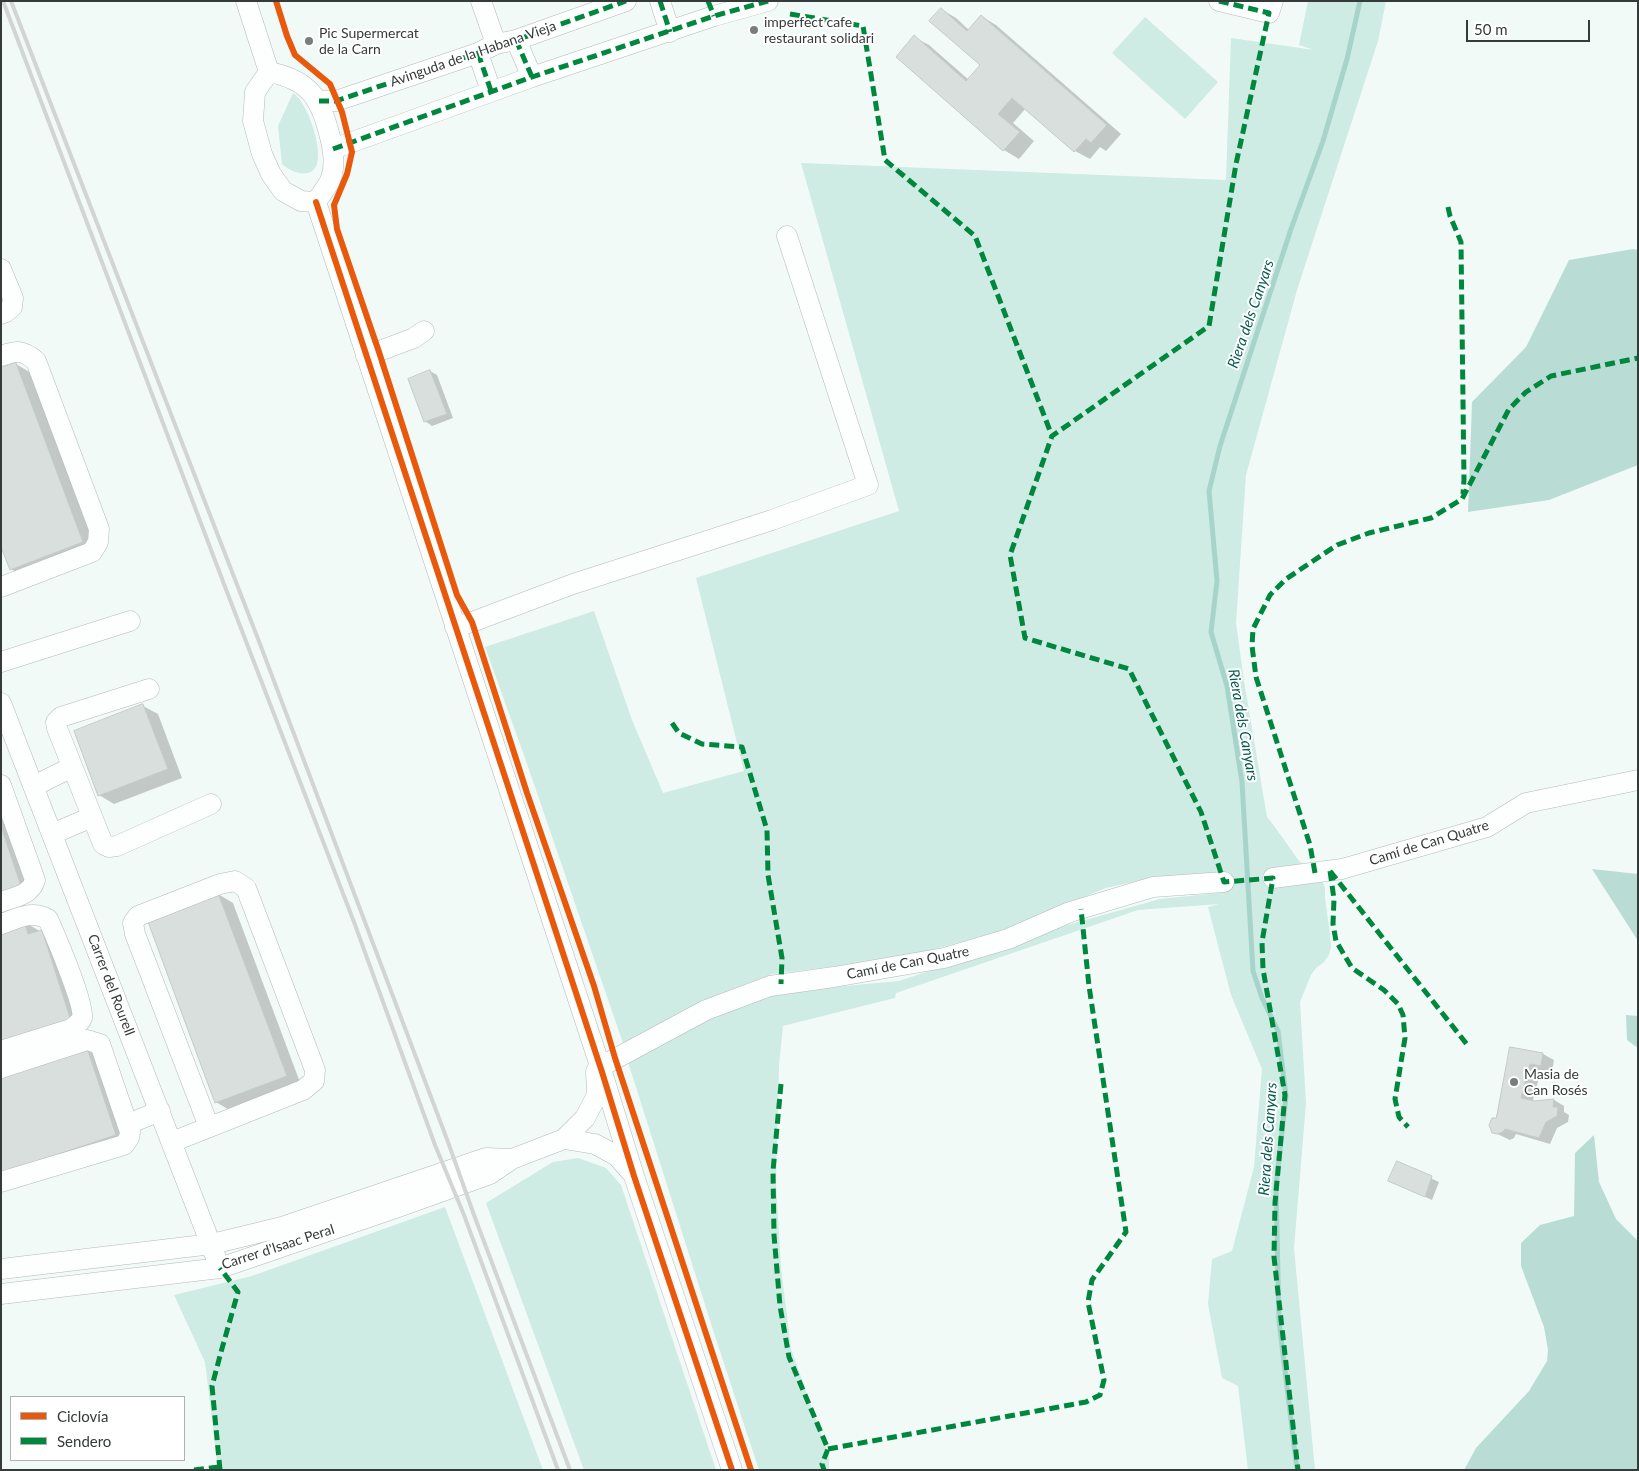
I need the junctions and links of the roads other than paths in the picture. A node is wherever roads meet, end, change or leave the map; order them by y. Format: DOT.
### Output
graph roads {
  1 [pos="246,1"];
  2 [pos="482,1"];
  3 [pos="626,1"];
  4 [pos="660,1"];
  5 [pos="768,1"];
  6 [pos="1219,1"];
  7 [pos="1271,7"];
  8 [pos="711,9"];
  9 [pos="670,32"];
  10 [pos="516,40"];
  11 [pos="496,44"];
  12 [pos="478,53"];
  13 [pos="269,72"];
  14 [pos="532,77"];
  15 [pos="491,91"];
  16 [pos="319,102"];
  17 [pos="333,149"];
  18 [pos="316,202"];
  19 [pos="787,236"];
  20 [pos="1,269"];
  21 [pos="1,314"];
  22 [pos="424,331"];
  23 [pos="1,356"];
  24 [pos="366,356"];
  25 [pos="1,587"];
  26 [pos="130,621"];
  27 [pos="455,627"];
  28 [pos="1,662"];
  29 [pos="149,689"];
  30 [pos="1,703"];
  31 [pos="7,735"];
  32 [pos="72,767"];
  33 [pos="1638,780"];
  34 [pos="1,785"];
  35 [pos="34,786"];
  36 [pos="211,804"];
  37 [pos="92,817"];
  38 [pos="52,834"];
  39 [pos="1273,878"];
  40 [pos="1224,882"];
  41 [pos="1,902"];
  42 [pos="1,924"];
  43 [pos="102,961"];
  44 [pos="70,972"];
  45 [pos="130,1035"];
  46 [pos="100,1044"];
  47 [pos="1,1051"];
  48 [pos="598,1060"];
  49 [pos="1,1068"];
  50 [pos="160,1111"];
  51 [pos="128,1124"];
  52 [pos="209,1127"];
  53 [pos="564,1139"];
  54 [pos="172,1142"];
  55 [pos="512,1159"];
  56 [pos="634,1176"];
  57 [pos="1,1182"];
  58 [pos="212,1244"];
  59 [pos="220,1268"];
  60 [pos="1,1269"];
  61 [pos="1,1294"];
  62 [pos="732,1470"];
  1 -- 13 [label="street"];
  2 -- 11 [label="street"];
  3 -- 10 [label="street, Avinguda de la Habana Vieja"];
  4 -- 9 [label="street"];
  5 -- 8 [label="street"];
  6 -- 7 [label="street"];
  8 -- 9 [label="street"];
  9 -- 14 [label="street"];
  10 -- 11 [label="street, Avinguda de la Habana Vieja"];
  10 -- 14 [label="street"];
  11 -- 12 [label="street, Avinguda de la Habana Vieja"];
  12 -- 15 [label="street"];
  12 -- 16 [label="street, Avinguda de la Habana Vieja"];
  13 -- 16 [label="street"];
  13 -- 18 [label="street"];
  14 -- 15 [label="street"];
  15 -- 17 [label="street"];
  16 -- 17 [label="street"];
  17 -- 18 [label="street"];
  18 -- 24 [label="street"];
  19 -- 27 [label="street"];
  20 -- 21 [label="street"];
  22 -- 24 [label="street"];
  23 -- 25 [label="street"];
  24 -- 27 [label="street"];
  26 -- 28 [label="street"];
  27 -- 48 [label="street"];
  29 -- 32 [label="street"];
  30 -- 31 [label="street, Carrer del Rourell"];
  31 -- 35 [label="street, Carrer del Rourell"];
  32 -- 35 [label="street"];
  32 -- 37 [label="street"];
  33 -- 39 [label="street, Camí de Can Quatre"];
  34 -- 41 [label="street"];
  35 -- 38 [label="street, Carrer del Rourell"];
  36 -- 37 [label="street"];
  37 -- 38 [label="street"];
  38 -- 43 [label="street, Carrer del Rourell"];
  40 -- 48 [label="street, Camí de Can Quatre"];
  42 -- 44 [label="street"];
  43 -- 44 [label="street"];
  43 -- 45 [label="street, Carrer del Rourell"];
  44 -- 47 [label="street"];
  45 -- 46 [label="street"];
  45 -- 50 [label="street, Carrer del Rourell"];
  46 -- 49 [label="street"];
  46 -- 51 [label="street"];
  48 -- 53 [label="street"];
  48 -- 56 [label="street"];
  50 -- 51 [label="street"];
  50 -- 54 [label="street, Carrer del Rourell"];
  51 -- 57 [label="street"];
  52 -- 52 [label="street"];
  52 -- 54 [label="street"];
  53 -- 55 [label="street, Carrer d'Isaac Peral"];
  53 -- 56 [label="street"];
  54 -- 58 [label="street, Carrer del Rourell"];
  55 -- 58 [label="street, Carrer d'Isaac Peral"];
  55 -- 59 [label="street, Carrer d'Isaac Peral"];
  56 -- 62 [label="street"];
  58 -- 59 [label="street, Carrer del Rourell"];
  58 -- 60 [label="street, Carrer d'Isaac Peral"];
  59 -- 61 [label="street, Carrer d'Isaac Peral"];
}
